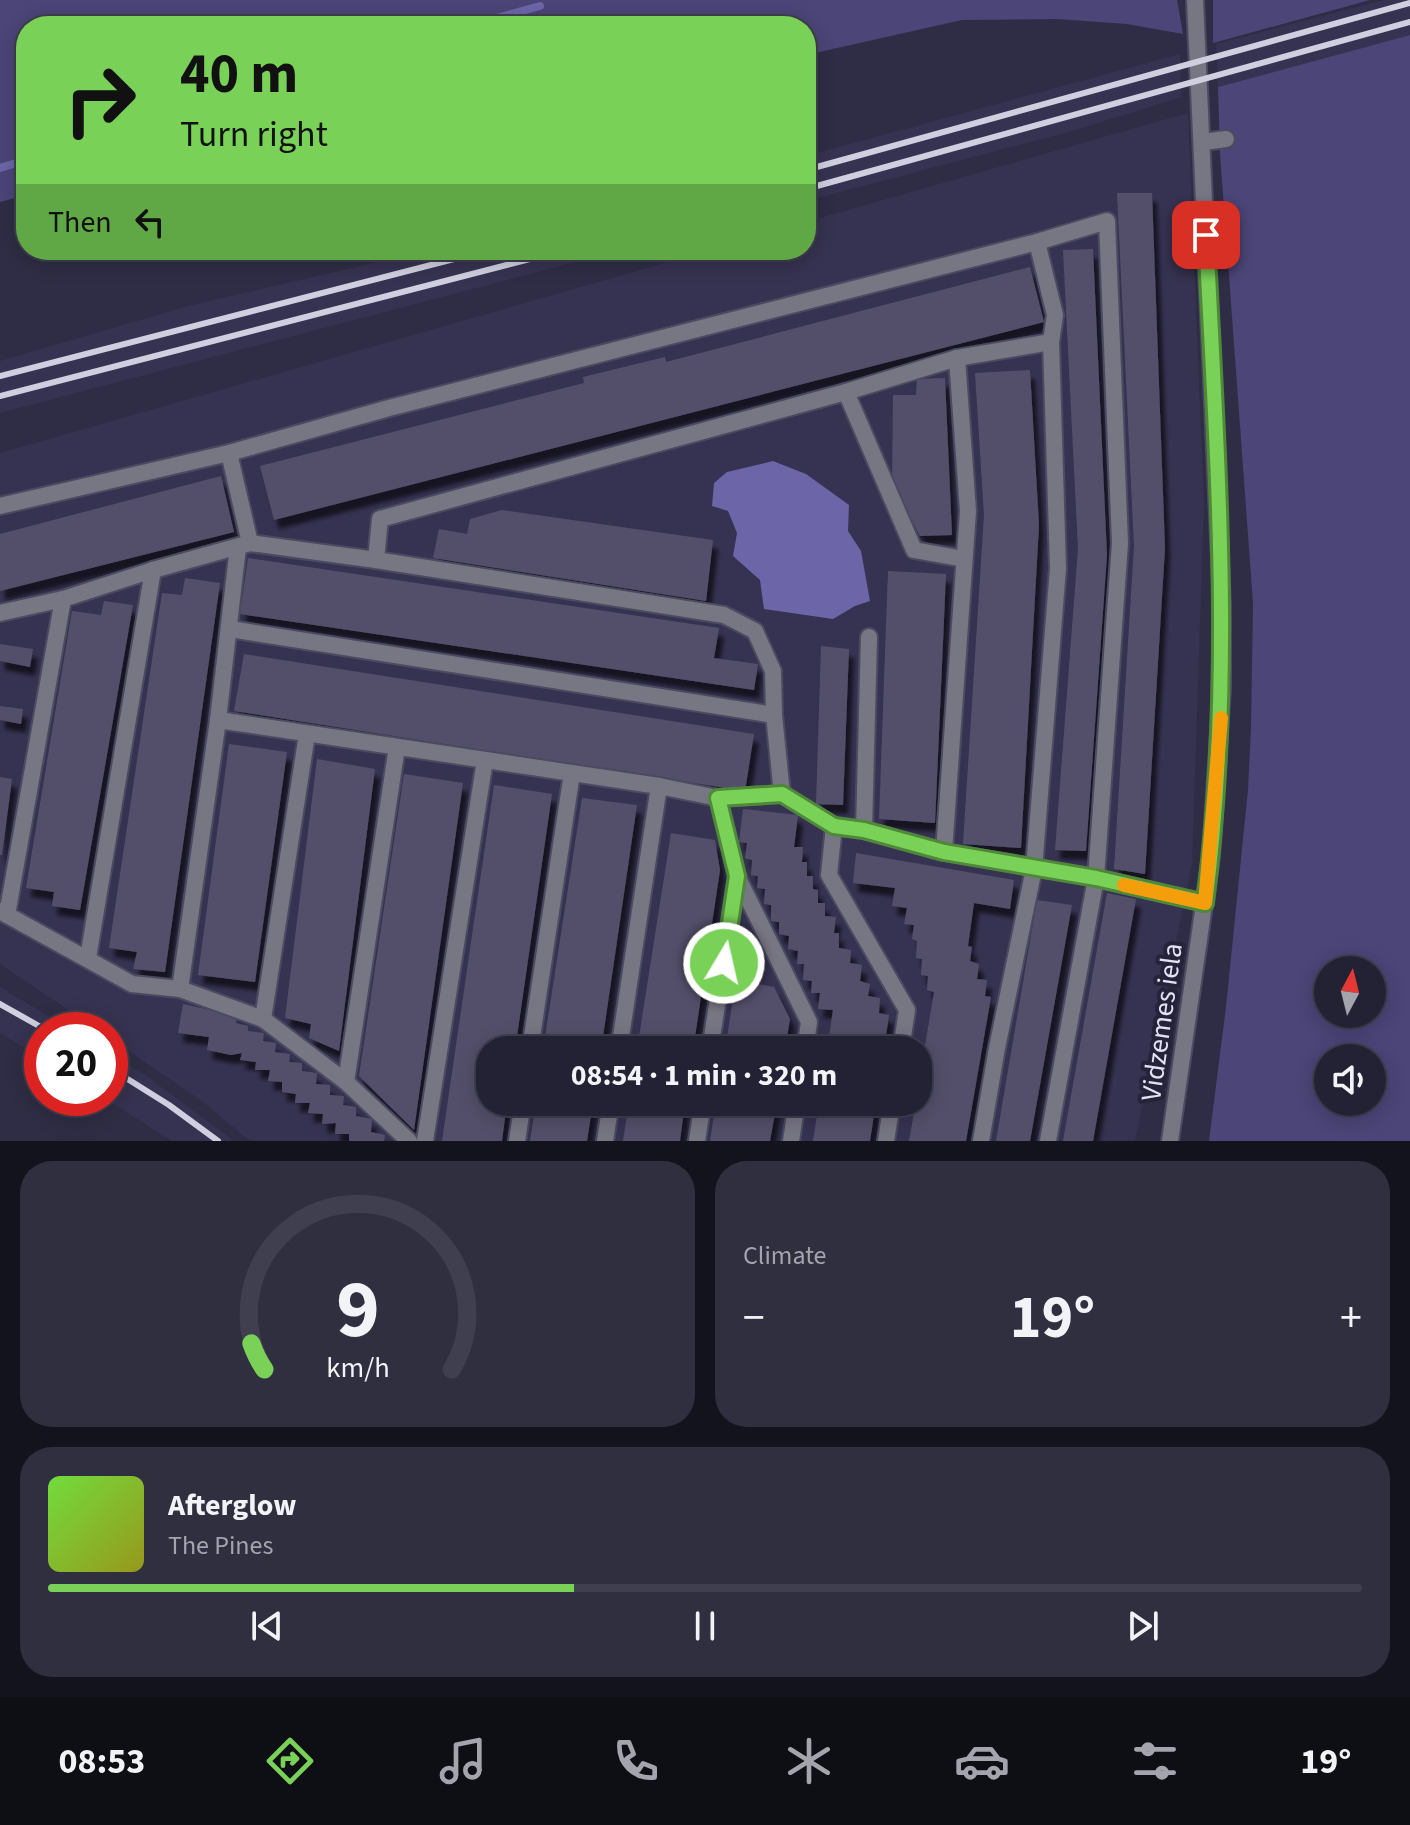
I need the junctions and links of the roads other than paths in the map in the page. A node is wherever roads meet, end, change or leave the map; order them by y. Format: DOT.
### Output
graph roads {
  1 [pos="1195,0"];
  2 [pos="1226,139"];
  3 [pos="1203,142"];
  4 [pos="1037,242"];
  5 [pos="1051,342"];
  6 [pos="957,358"];
  7 [pos="846,392"];
  8 [pos="229,453"];
  9 [pos="0,506"];
  10 [pos="244,545"];
  11 [pos="964,559"];
  12 [pos="376,560"];
  13 [pos="153,570"];
  14 [pos="63,599"];
  15 [pos="0,613"];
  16 [pos="230,629"];
  17 [pos="869,637"];
  18 [pos="774,715"];
  19 [pos="218,720"];
  20 [pos="307,734"];
  21 [pos="397,747"];
  22 [pos="485,760"];
  23 [pos="572,773"];
  24 [pos="659,786"];
  25 [pos="782,794"];
  26 [pos="718,798"];
  27 [pos="834,826"];
  28 [pos="864,830"];
  29 [pos="944,852"];
  30 [pos="1034,869"];
  31 [pos="737,876"];
  32 [pos="1096,878"];
  33 [pos="1205,903"];
  34 [pos="4,913"];
  35 [pos="88,958"];
  36 [pos="180,989"];
  37 [pos="263,1019"];
  38 [pos="532,1036"];
  39 [pos="621,1036"];
  40 [pos="712,1036"];
  41 [pos="807,1036"];
  42 [pos="903,1036"];
  43 [pos="346,1082"];
  44 [pos="521,1116"];
  45 [pos="609,1116"];
  46 [pos="701,1116"];
  47 [pos="795,1116"];
  48 [pos="890,1116"];
  49 [pos="409,1141"];
  50 [pos="425,1141"];
  51 [pos="517,1141"];
  52 [pos="605,1141"];
  53 [pos="697,1141"];
  54 [pos="791,1141"];
  55 [pos="886,1141"];
  56 [pos="981,1141"];
  57 [pos="1048,1141"];
  58 [pos="1170,1141"];
  1 -- 3 [label="street, Vidzemes iela"];
  2 -- 3 [label="street"];
  3 -- 33 [label="street, Vidzemes iela"];
  4 -- 5 [label="street"];
  4 -- 8 [label="street"];
  4 -- 32 [label="street"];
  5 -- 6 [label="street"];
  5 -- 30 [label="street"];
  6 -- 7 [label="street"];
  6 -- 11 [label="street"];
  7 -- 11 [label="street"];
  7 -- 12 [label="street"];
  8 -- 9 [label="street"];
  8 -- 10 [label="street"];
  10 -- 12 [label="street"];
  10 -- 13 [label="street"];
  10 -- 16 [label="street"];
  11 -- 29 [label="street"];
  12 -- 18 [label="street"];
  13 -- 14 [label="street"];
  13 -- 35 [label="street"];
  14 -- 15 [label="street"];
  14 -- 34 [label="street"];
  16 -- 18 [label="street"];
  16 -- 19 [label="street"];
  17 -- 28 [label="street"];
  18 -- 25 [label="street"];
  19 -- 20 [label="street"];
  19 -- 36 [label="street"];
  20 -- 21 [label="street"];
  20 -- 37 [label="street"];
  21 -- 22 [label="street"];
  21 -- 43 [label="street"];
  22 -- 23 [label="street"];
  22 -- 50 [label="street"];
  23 -- 24 [label="street"];
  23 -- 38 [label="street"];
  24 -- 26 [label="street"];
  24 -- 39 [label="street"];
  25 -- 26 [label="street"];
  25 -- 27 [label="street"];
  26 -- 31 [label="street"];
  27 -- 28 [label="street"];
  27 -- 42 [label="street"];
  28 -- 29 [label="street"];
  29 -- 30 [label="street"];
  30 -- 32 [label="street"];
  30 -- 56 [label="street"];
  31 -- 40 [label="street"];
  31 -- 41 [label="street"];
  32 -- 33 [label="street"];
  32 -- 57 [label="street"];
  33 -- 58 [label="street, Vidzemes iela"];
  34 -- 35 [label="street"];
  35 -- 36 [label="street"];
  36 -- 37 [label="street"];
  37 -- 43 [label="street"];
  43 -- 49 [label="street"];
  44 -- 51 [label="street"];
  45 -- 52 [label="street"];
  46 -- 53 [label="street"];
  47 -- 54 [label="street"];
  48 -- 55 [label="street"];
}
